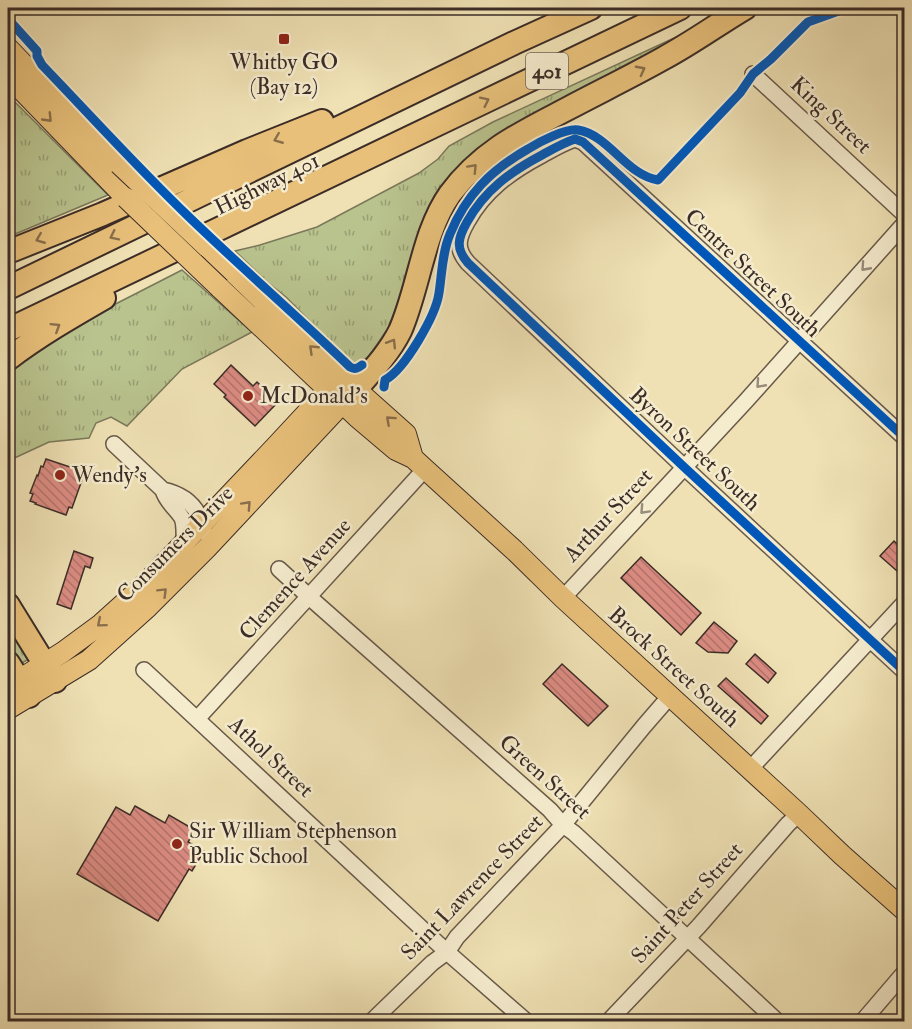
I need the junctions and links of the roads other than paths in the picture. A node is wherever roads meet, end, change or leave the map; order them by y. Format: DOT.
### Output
graph roads {
  1 [pos="565,8"];
  2 [pos="591,8"];
  3 [pos="681,8"];
  4 [pos="745,8"];
  5 [pos="511,45"];
  6 [pos="8,49"];
  7 [pos="753,74"];
  8 [pos="10,82"];
  9 [pos="413,135"];
  10 [pos="575,139"];
  11 [pos="904,214"];
  12 [pos="904,224"];
  13 [pos="8,252"];
  14 [pos="8,288"];
  15 [pos="8,330"];
  16 [pos="799,340"];
  17 [pos="8,359"];
  18 [pos="342,389"];
  19 [pos="904,437"];
  20 [pos="114,444"];
  21 [pos="419,464"];
  22 [pos="684,466"];
  23 [pos="163,490"];
  24 [pos="202,523"];
  25 [pos="184,543"];
  26 [pos="207,548"];
  27 [pos="279,569"];
  28 [pos="309,597"];
  29 [pos="563,598"];
  30 [pos="904,603"];
  31 [pos="8,605"];
  32 [pos="870,640"];
  33 [pos="144,670"];
  34 [pos="904,671"];
  35 [pos="50,672"];
  36 [pos="16,681"];
  37 [pos="670,696"];
  38 [pos="8,709"];
  39 [pos="197,719"];
  40 [pos="750,769"];
  41 [pos="800,814"];
  42 [pos="563,825"];
  43 [pos="904,910"];
  44 [pos="688,938"];
  45 [pos="447,952"];
  46 [pos="904,973"];
  47 [pos="371,1022"];
  48 [pos="527,1022"];
  49 [pos="608,1022"];
  50 [pos="778,1022"];
  51 [pos="862,1022"];
  1 -- 5 [label="highway"];
  2 -- 5 [label="highway, Highway 401 / 401"];
  9 -- 3 [label="highway, Highway 401 / 401, one-way"];
  18 -- 4 [label="highway, one-way"];
  5 -- 13 [label="highway, one-way"];
  5 -- 14 [label="highway, Highway 401 / 401, one-way"];
  18 -- 6 [label="main road, Brock Street South, one-way, bridge"];
  7 -- 11 [label="street, King Street"];
  8 -- 18 [label="main road, Brock Street South, one-way, bridge"];
  9 -- 15 [label="highway, Highway 401 / 401"];
  17 -- 9 [label="highway, one-way"];
  10 -- 16 [label="street, Centre Street South"];
  10 -- 22 [label="street, Byron Street South"];
  12 -- 16 [label="street, Arthur Street, one-way"];
  16 -- 19 [label="street, Centre Street South"];
  16 -- 22 [label="street, Arthur Street, one-way"];
  18 -- 21 [label="main road, Brock Street South"];
  18 -- 24 [label="main road, Consumers Drive"];
  26 -- 18 [label="main road, Consumers Drive, one-way"];
  20 -- 23 [label="street"];
  21 -- 28 [label="street, Clemence Avenue"];
  21 -- 29 [label="main road, Brock Street South"];
  22 -- 29 [label="street, Arthur Street, one-way"];
  22 -- 32 [label="street, Byron Street South"];
  23 -- 24 [label="street"];
  23 -- 25 [label="street"];
  24 -- 25 [label="main road, Consumers Drive"];
  24 -- 26 [label="street"];
  25 -- 35 [label="main road, Consumers Drive, one-way"];
  35 -- 26 [label="main road, Consumers Drive, one-way"];
  27 -- 28 [label="street, Green Street"];
  28 -- 39 [label="street, Clemence Avenue"];
  28 -- 42 [label="street, Green Street"];
  29 -- 37 [label="main road, Brock Street South"];
  30 -- 32 [label="street"];
  31 -- 35 [label="highway"];
  32 -- 34 [label="street, Byron Street South"];
  32 -- 40 [label="street"];
  33 -- 39 [label="street, Athol Street"];
  35 -- 36 [label="main road, Consumers Drive"];
  36 -- 38 [label="main road, Consumers Drive"];
  37 -- 40 [label="main road, Brock Street South"];
  37 -- 42 [label="street, Saint Lawrence Street"];
  39 -- 45 [label="street, Athol Street"];
  40 -- 41 [label="main road, Brock Street South"];
  41 -- 43 [label="main road, Brock Street South"];
  41 -- 44 [label="street, Saint Peter Street"];
  42 -- 44 [label="street, Green Street"];
  42 -- 45 [label="street, Saint Lawrence Street"];
  44 -- 49 [label="street, Saint Peter Street"];
  44 -- 50 [label="street, Green Street"];
  45 -- 47 [label="street, Saint Lawrence Street"];
  45 -- 48 [label="street, Athol Street"];
  46 -- 51 [label="street"];
}
